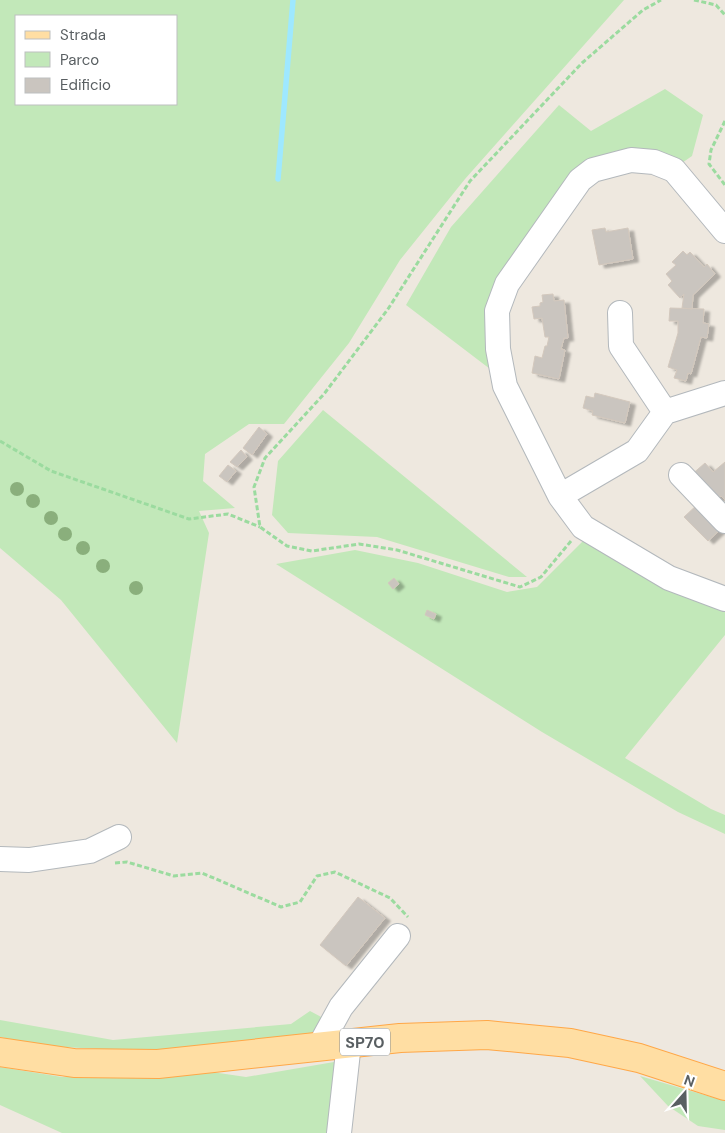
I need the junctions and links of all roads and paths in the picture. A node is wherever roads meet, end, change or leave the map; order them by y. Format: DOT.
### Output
graph roads {
  1 [pos="661,0"];
  2 [pos="694,0"];
  3 [pos="725,15"];
  4 [pos="725,121"];
  5 [pos="725,185"];
  6 [pos="725,231"];
  7 [pos="620,314"];
  8 [pos="725,394"];
  9 [pos="665,412"];
  10 [pos="0,442"];
  11 [pos="681,475"];
  12 [pos="560,496"];
  13 [pos="725,522"];
  14 [pos="260,527"];
  15 [pos="583,527"];
  16 [pos="725,599"];
  17 [pos="119,837"];
  18 [pos="0,859"];
  19 [pos="108,864"];
  20 [pos="398,936"];
  21 [pos="349,1043"];
  22 [pos="319,1047"];
  23 [pos="0,1052"];
  24 [pos="725,1086"];
  25 [pos="339,1133"];
  1 -- 14 [label="path"];
  2 -- 3 [label="path"];
  4 -- 5 [label="path"];
  6 -- 12 [label="street"];
  7 -- 9 [label="street"];
  8 -- 9 [label="street"];
  9 -- 12 [label="street"];
  10 -- 14 [label="path"];
  11 -- 13 [label="street"];
  12 -- 15 [label="street"];
  14 -- 15 [label="path"];
  15 -- 16 [label="street"];
  17 -- 18 [label="street"];
  19 -- 20 [label="path"];
  20 -- 22 [label="street"];
  21 -- 22 [label="main road, SP70"];
  21 -- 24 [label="main road, SP70"];
  21 -- 25 [label="street"];
  22 -- 23 [label="main road, SP70"];
}
